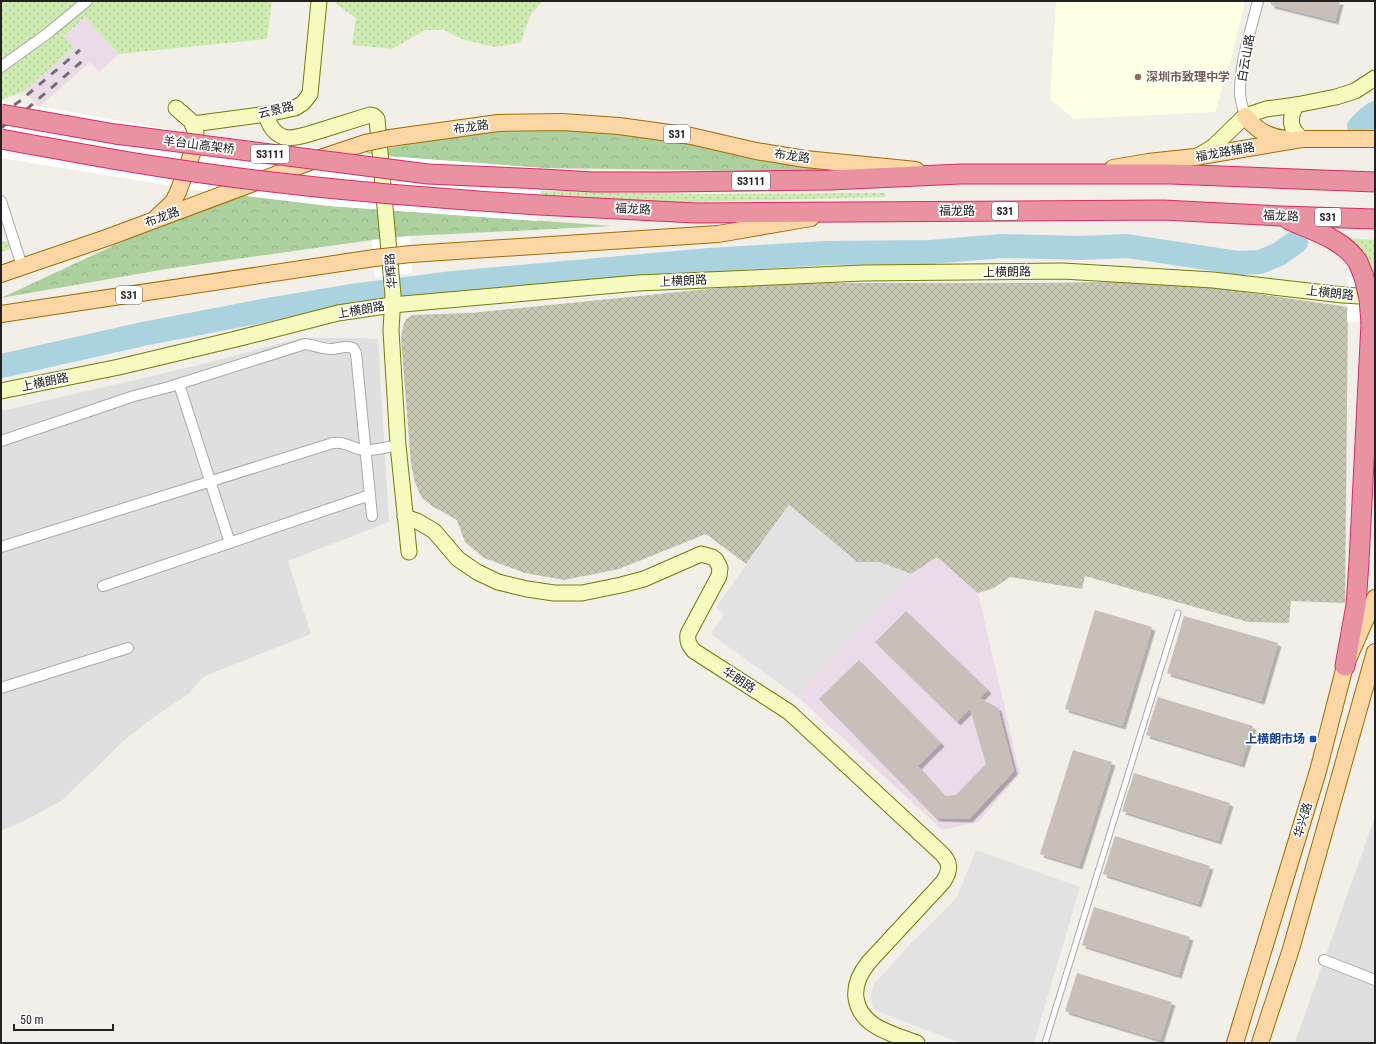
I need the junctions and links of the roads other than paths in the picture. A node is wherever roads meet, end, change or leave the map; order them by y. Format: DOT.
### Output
graph roads {
  1 [pos="87,1"];
  2 [pos="319,1"];
  3 [pos="1258,1"];
  4 [pos="1,68"];
  5 [pos="1375,78"];
  6 [pos="1296,105"];
  7 [pos="176,108"];
  8 [pos="1,114"];
  9 [pos="267,114"];
  10 [pos="1245,116"];
  11 [pos="193,124"];
  12 [pos="1375,138"];
  13 [pos="1,139"];
  14 [pos="1302,140"];
  15 [pos="194,148"];
  16 [pos="1195,157"];
  17 [pos="961,174"];
  18 [pos="1076,174"];
  19 [pos="1375,182"];
  20 [pos="238,189"];
  21 [pos="1,201"];
  22 [pos="847,212"];
  23 [pos="1281,216"];
  24 [pos="1375,219"];
  25 [pos="153,220"];
  26 [pos="22,266"];
  27 [pos="1,274"];
  28 [pos="392,295"];
  29 [pos="1375,297"];
  30 [pos="5,314"];
  31 [pos="180,384"];
  32 [pos="2,391"];
  33 [pos="1,441"];
  34 [pos="398,445"];
  35 [pos="366,450"];
  36 [pos="210,482"];
  37 [pos="370,495"];
  38 [pos="372,516"];
  39 [pos="405,517"];
  40 [pos="230,543"];
  41 [pos="1,547"];
  42 [pos="408,552"];
  43 [pos="103,586"];
  44 [pos="1375,598"];
  45 [pos="1178,613"];
  46 [pos="128,648"];
  47 [pos="1375,652"];
  48 [pos="1345,666"];
  49 [pos="1,688"];
  50 [pos="1324,960"];
  51 [pos="1375,980"];
  52 [pos="917,1043"];
  53 [pos="1045,1043"];
  54 [pos="1235,1043"];
  55 [pos="1260,1043"];
  1 -- 4 [label="street"];
  2 -- 9 [label="street, 云景路"];
  3 -- 10 [label="street, 白云山路"];
  5 -- 6 [label="street"];
  6 -- 10 [label="street"];
  6 -- 14 [label="street"];
  7 -- 11 [label="street"];
  8 -- 17 [label="highway, 羊台山高架桥 / S3111, bridge"];
  9 -- 11 [label="street, 云景路"];
  9 -- 28 [label="street, 华辉路"];
  10 -- 14 [label="main road"];
  10 -- 16 [label="street"];
  11 -- 15 [label="street"];
  12 -- 14 [label="main road, 福龙路辅路"];
  13 -- 22 [label="highway, 福龙路 / S3111, bridge"];
  14 -- 16 [label="main road, 福龙路辅路"];
  15 -- 20 [label="main road"];
  15 -- 25 [label="main road"];
  16 -- 18 [label="main road, 福龙路辅路"];
  17 -- 18 [label="highway, S31"];
  17 -- 20 [label="main road, 布龙路 / S31, bridge"];
  18 -- 19 [label="highway, S31"];
  20 -- 25 [label="main road, 布龙路 / S31"];
  21 -- 26 [label="street"];
  22 -- 23 [label="highway, 福龙路 / S31"];
  22 -- 30 [label="main road, S31, bridge"];
  23 -- 24 [label="highway, 福龙路 / S31"];
  23 -- 48 [label="highway, bridge"];
  25 -- 26 [label="main road, 布龙路 / S31"];
  26 -- 27 [label="main road, 布龙路 / S31"];
  28 -- 29 [label="street, 上横朗路"];
  28 -- 32 [label="street, 上横朗路"];
  28 -- 34 [label="street, 华辉路"];
  31 -- 33 [label="street"];
  31 -- 35 [label="street"];
  31 -- 36 [label="street"];
  34 -- 35 [label="street"];
  34 -- 39 [label="street, 华辉路"];
  35 -- 36 [label="street"];
  35 -- 37 [label="street"];
  36 -- 40 [label="street"];
  36 -- 41 [label="street"];
  37 -- 38 [label="street"];
  37 -- 40 [label="street"];
  39 -- 42 [label="street, 华辉路"];
  39 -- 52 [label="street, 华朗路"];
  40 -- 43 [label="street"];
  44 -- 48 [label="main road, 华兴路"];
  45 -- 53 [label="lane"];
  46 -- 49 [label="street"];
  47 -- 55 [label="main road, 华兴路"];
  48 -- 54 [label="main road, 华兴路"];
  50 -- 51 [label="street"];
}
